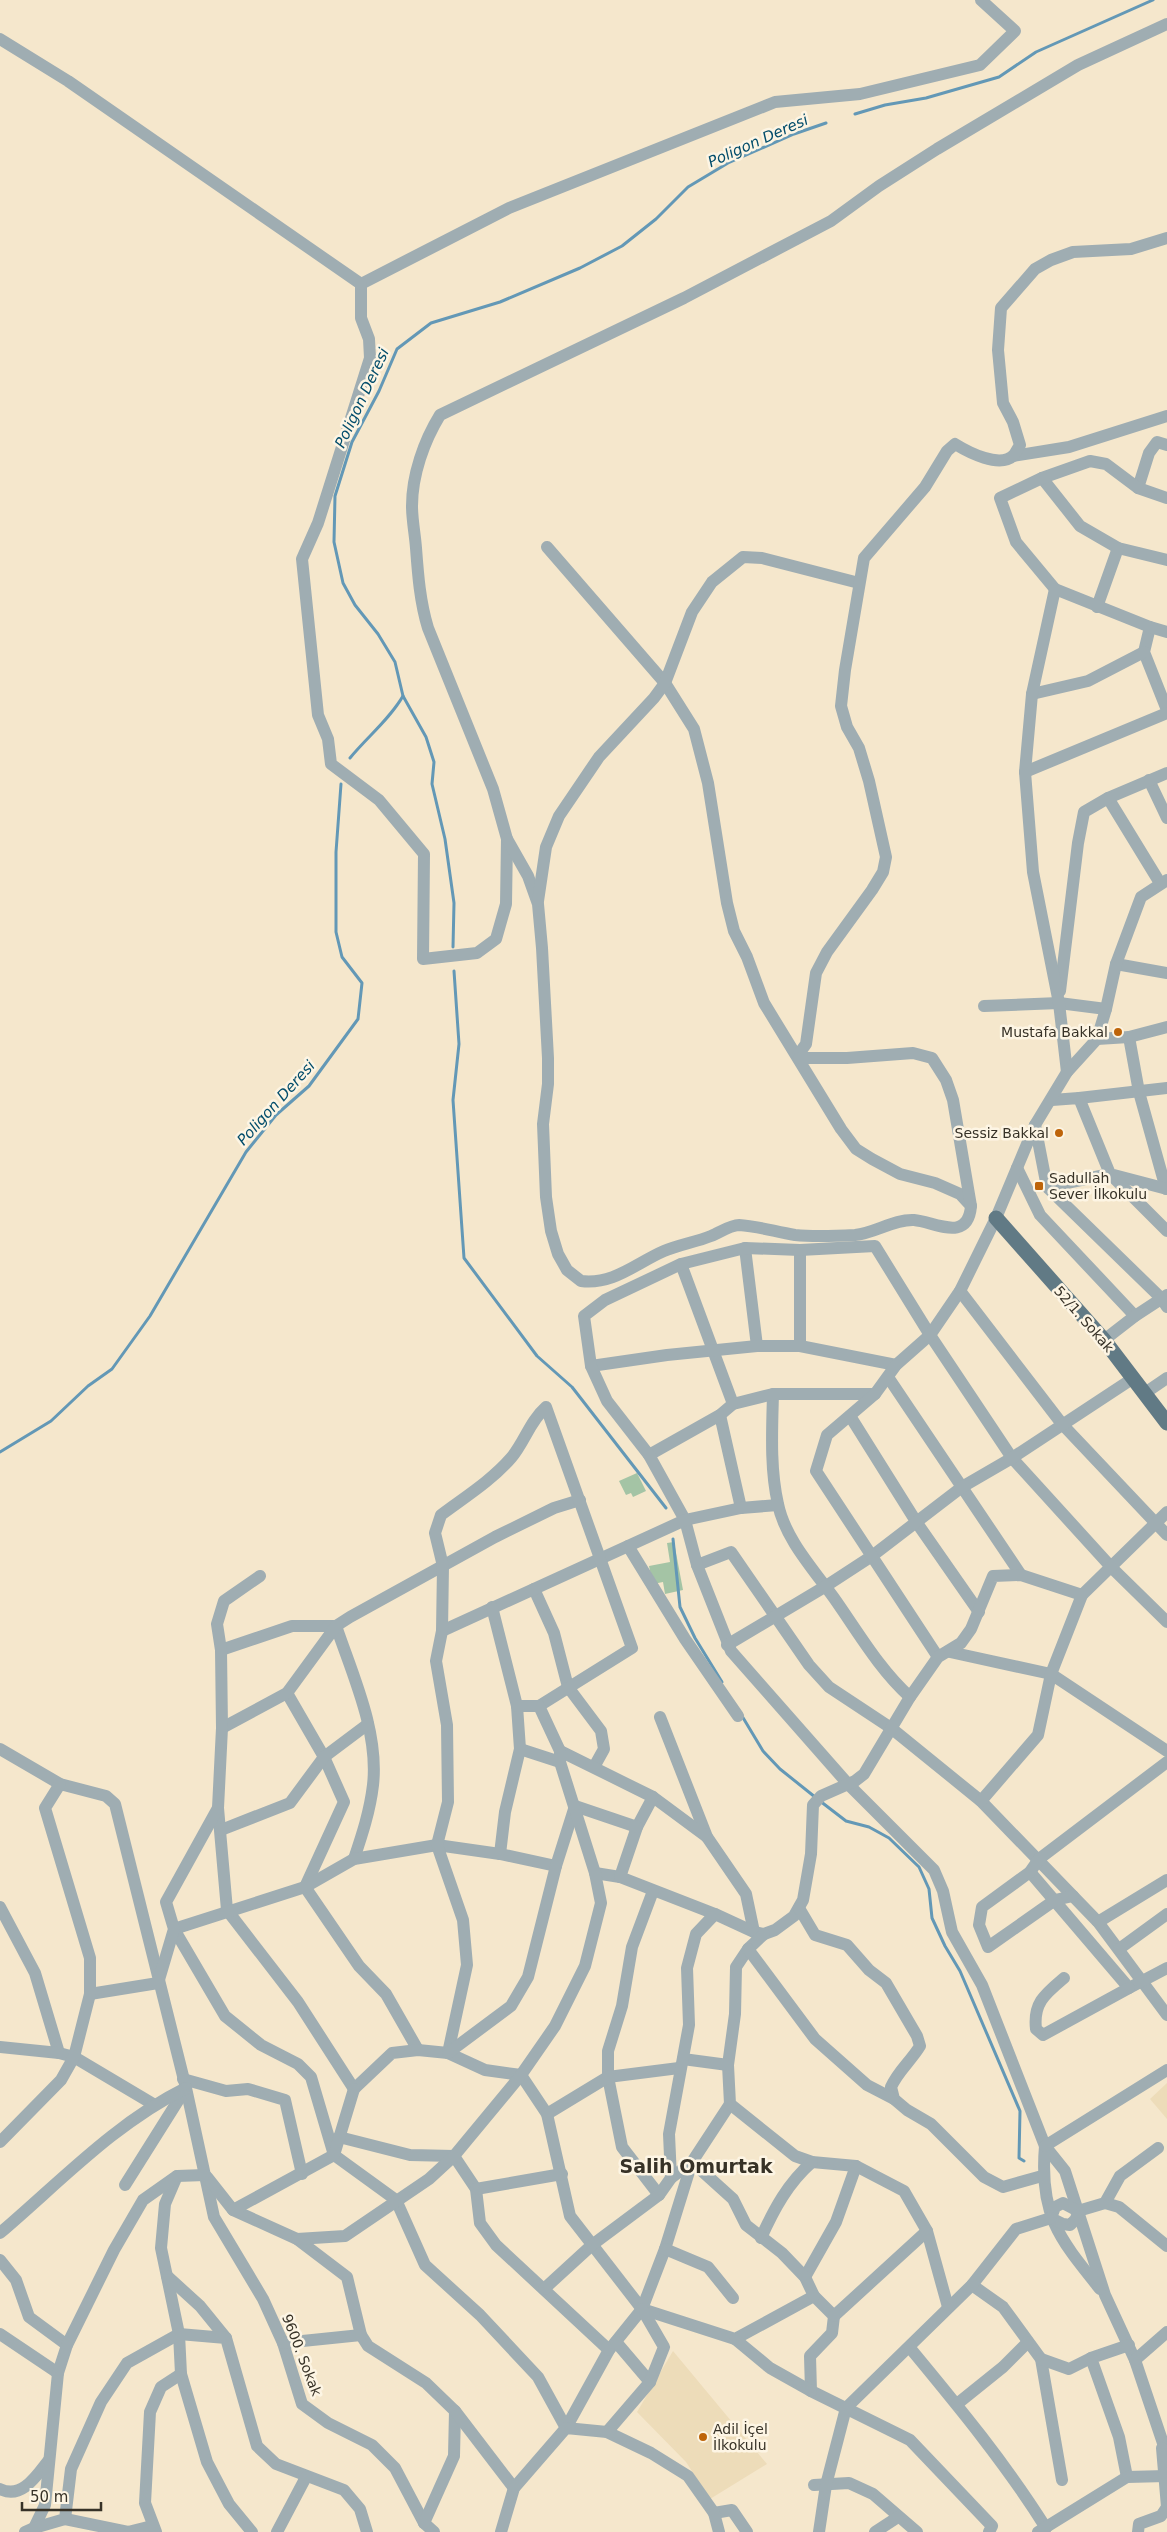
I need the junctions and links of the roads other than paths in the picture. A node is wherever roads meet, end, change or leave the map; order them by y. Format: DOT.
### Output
graph roads {
  1 [pos="981,0"];
  2 [pos="1167,24"];
  3 [pos="0,39"];
  4 [pos="1167,238"];
  5 [pos="361,284"];
  6 [pos="1167,416"];
  7 [pos="1167,445"];
  8 [pos="1013,456"];
  9 [pos="1042,478"];
  10 [pos="1138,488"];
  11 [pos="1167,498"];
  12 [pos="547,547"];
  13 [pos="1118,548"];
  14 [pos="1167,560"];
  15 [pos="859,582"];
  16 [pos="1055,589"];
  17 [pos="1097,607"];
  18 [pos="1150,627"];
  19 [pos="1167,632"];
  20 [pos="1144,652"];
  21 [pos="665,683"];
  22 [pos="1032,694"];
  23 [pos="1167,712"];
  24 [pos="1025,772"];
  25 [pos="1167,773"];
  26 [pos="1149,780"];
  27 [pos="1108,798"];
  28 [pos="1167,818"];
  29 [pos="507,839"];
  30 [pos="528,876"];
  31 [pos="506,877"];
  32 [pos="1164,882"];
  33 [pos="538,904"];
  34 [pos="1116,964"];
  35 [pos="1167,973"];
  36 [pos="1059,1003"];
  37 [pos="984,1006"];
  38 [pos="1106,1009"];
  39 [pos="1167,1027"];
  40 [pos="1129,1038"];
  41 [pos="1096,1039"];
  42 [pos="798,1057"];
  43 [pos="1067,1072"];
  44 [pos="1167,1088"];
  45 [pos="1139,1092"];
  46 [pos="1079,1098"];
  47 [pos="1052,1100"];
  48 [pos="1035,1125"];
  49 [pos="1017,1168"];
  50 [pos="1110,1174"];
  51 [pos="1047,1187"];
  52 [pos="1167,1189"];
  53 [pos="971,1206"];
  54 [pos="996,1218"];
  55 [pos="1166,1229"];
  56 [pos="746,1248"];
  57 [pos="800,1250"];
  58 [pos="681,1264"];
  59 [pos="960,1291"];
  60 [pos="1165,1300"];
  61 [pos="1134,1316"];
  62 [pos="930,1335"];
  63 [pos="1104,1340"];
  64 [pos="757,1346"];
  65 [pos="800,1346"];
  66 [pos="713,1351"];
  67 [pos="896,1365"];
  68 [pos="591,1366"];
  69 [pos="888,1377"];
  70 [pos="1167,1378"];
  71 [pos="1132,1379"];
  72 [pos="773,1394"];
  73 [pos="874,1394"];
  74 [pos="1145,1394"];
  75 [pos="733,1404"];
  76 [pos="720,1415"];
  77 [pos="850,1416"];
  78 [pos="1167,1423"];
  79 [pos="1062,1424"];
  80 [pos="649,1455"];
  81 [pos="1012,1458"];
  82 [pos="962,1487"];
  83 [pos="580,1500"];
  84 [pos="778,1505"];
  85 [pos="741,1508"];
  86 [pos="1167,1512"];
  87 [pos="685,1520"];
  88 [pos="917,1523"];
  89 [pos="1156,1523"];
  90 [pos="1167,1535"];
  91 [pos="628,1546"];
  92 [pos="872,1556"];
  93 [pos="598,1558"];
  94 [pos="443,1566"];
  95 [pos="697,1566"];
  96 [pos="1112,1568"];
  97 [pos="1021,1575"];
  98 [pos="260,1576"];
  99 [pos="826,1586"];
  100 [pos="534,1589"];
  101 [pos="1082,1595"];
  102 [pos="492,1607"];
  103 [pos="979,1612"];
  104 [pos="775,1616"];
  105 [pos="1167,1622"];
  106 [pos="336,1626"];
  107 [pos="442,1631"];
  108 [pos="727,1645"];
  109 [pos="221,1650"];
  110 [pos="944,1654"];
  111 [pos="1051,1674"];
  112 [pos="568,1687"];
  113 [pos="287,1694"];
  114 [pos="910,1696"];
  115 [pos="517,1706"];
  116 [pos="539,1706"];
  117 [pos="738,1716"];
  118 [pos="660,1717"];
  119 [pos="368,1724"];
  120 [pos="222,1728"];
  121 [pos="891,1728"];
  122 [pos="0,1749"];
  123 [pos="520,1749"];
  124 [pos="1167,1751"];
  125 [pos="324,1756"];
  126 [pos="560,1756"];
  127 [pos="1167,1762"];
  128 [pos="594,1767"];
  129 [pos="60,1784"];
  130 [pos="848,1784"];
  131 [pos="653,1797"];
  132 [pos="981,1801"];
  133 [pos="575,1806"];
  134 [pos="218,1808"];
  135 [pos="637,1827"];
  136 [pos="221,1830"];
  137 [pos="707,1837"];
  138 [pos="437,1845"];
  139 [pos="500,1854"];
  140 [pos="354,1859"];
  141 [pos="1039,1859"];
  142 [pos="556,1866"];
  143 [pos="1030,1872"];
  144 [pos="595,1873"];
  145 [pos="620,1877"];
  146 [pos="1167,1880"];
  147 [pos="305,1887"];
  148 [pos="653,1891"];
  149 [pos="1073,1896"];
  150 [pos="1055,1900"];
  151 [pos="0,1907"];
  152 [pos="799,1908"];
  153 [pos="227,1910"];
  154 [pos="715,1914"];
  155 [pos="1167,1914"];
  156 [pos="1098,1922"];
  157 [pos="174,1929"];
  158 [pos="759,1933"];
  159 [pos="748,1949"];
  160 [pos="1119,1949"];
  161 [pos="1167,1968"];
  162 [pos="1064,1978"];
  163 [pos="1141,1982"];
  164 [pos="158,1983"];
  165 [pos="1129,1988"];
  166 [pos="90,1994"];
  167 [pos="1167,2015"];
  168 [pos="0,2047"];
  169 [pos="418,2050"];
  170 [pos="59,2053"];
  171 [pos="448,2053"];
  172 [pos="74,2057"];
  173 [pos="681,2063"];
  174 [pos="728,2065"];
  175 [pos="1167,2070"];
  176 [pos="521,2075"];
  177 [pos="608,2077"];
  178 [pos="185,2083"];
  179 [pos="354,2089"];
  180 [pos="894,2099"];
  181 [pos="154,2104"];
  182 [pos="730,2104"];
  183 [pos="547,2114"];
  184 [pos="339,2137"];
  185 [pos="0,2142"];
  186 [pos="1045,2146"];
  187 [pos="1158,2148"];
  188 [pos="334,2155"];
  189 [pos="454,2156"];
  190 [pos="692,2162"];
  191 [pos="812,2162"];
  192 [pos="856,2166"];
  193 [pos="302,2174"];
  194 [pos="562,2174"];
  195 [pos="206,2175"];
  196 [pos="177,2176"];
  197 [pos="1042,2176"];
  198 [pos="671,2178"];
  199 [pos="125,2185"];
  200 [pos="476,2189"];
  201 [pos="659,2195"];
  202 [pos="396,2200"];
  203 [pos="1105,2203"];
  204 [pos="233,2210"];
  205 [pos="1078,2212"];
  206 [pos="1051,2218"];
  207 [pos="927,2231"];
  208 [pos="0,2233"];
  209 [pos="761,2238"];
  210 [pos="297,2239"];
  211 [pos="592,2245"];
  212 [pos="1167,2246"];
  213 [pos="665,2249"];
  214 [pos="0,2260"];
  215 [pos="167,2276"];
  216 [pos="805,2277"];
  217 [pos="972,2285"];
  218 [pos="544,2289"];
  219 [pos="1105,2295"];
  220 [pos="814,2296"];
  221 [pos="733,2298"];
  222 [pos="948,2307"];
  223 [pos="642,2309"];
  224 [pos="834,2316"];
  225 [pos="1167,2332"];
  226 [pos="0,2334"];
  227 [pos="179,2334"];
  228 [pos="361,2335"];
  229 [pos="226,2338"];
  230 [pos="735,2339"];
  231 [pos="1028,2342"];
  232 [pos="282,2343"];
  233 [pos="68,2344"];
  234 [pos="1129,2345"];
  235 [pos="612,2346"];
  236 [pos="910,2348"];
  237 [pos="1091,2358"];
  238 [pos="1041,2359"];
  239 [pos="1135,2360"];
  240 [pos="58,2373"];
  241 [pos="181,2374"];
  242 [pos="650,2382"];
  243 [pos="811,2391"];
  244 [pos="957,2404"];
  245 [pos="846,2408"];
  246 [pos="455,2411"];
  247 [pos="566,2428"];
  248 [pos="607,2432"];
  249 [pos="1161,2438"];
  250 [pos="1167,2455"];
  251 [pos="49,2460"];
  252 [pos="306,2476"];
  253 [pos="1166,2476"];
  254 [pos="1127,2477"];
  255 [pos="1062,2480"];
  256 [pos="820,2485"];
  257 [pos="514,2488"];
  258 [pos="2,2494"];
  259 [pos="714,2512"];
  260 [pos="898,2516"];
  261 [pos="65,2520"];
  262 [pos="424,2524"];
  263 [pos="154,2529"];
  264 [pos="1042,2530"];
  265 [pos="31,2531"];
  266 [pos="128,2532"];
  267 [pos="252,2532"];
  268 [pos="277,2532"];
  269 [pos="367,2532"];
  270 [pos="434,2532"];
  271 [pos="501,2532"];
  272 [pos="718,2532"];
  273 [pos="748,2532"];
  274 [pos="819,2532"];
  275 [pos="875,2532"];
  276 [pos="917,2532"];
  277 [pos="989,2532"];
  278 [pos="1138,2532"];
  1 -- 5 [label="street"];
  2 -- 29 [label="street"];
  3 -- 5 [label="street"];
  4 -- 8 [label="street"];
  5 -- 31 [label="street"];
  6 -- 8 [label="street"];
  7 -- 10 [label="street"];
  8 -- 15 [label="street"];
  9 -- 10 [label="street"];
  9 -- 13 [label="street"];
  9 -- 16 [label="street"];
  10 -- 11 [label="street"];
  12 -- 21 [label="street"];
  13 -- 14 [label="street"];
  13 -- 17 [label="street"];
  15 -- 21 [label="street"];
  15 -- 42 [label="street"];
  16 -- 17 [label="street"];
  16 -- 22 [label="street"];
  17 -- 18 [label="street"];
  18 -- 19 [label="street"];
  18 -- 20 [label="street"];
  20 -- 22 [label="street"];
  20 -- 23 [label="street"];
  21 -- 33 [label="street"];
  21 -- 42 [label="street"];
  22 -- 24 [label="street"];
  23 -- 24 [label="street"];
  24 -- 36 [label="street"];
  25 -- 26 [label="street"];
  26 -- 27 [label="street"];
  26 -- 28 [label="street"];
  27 -- 32 [label="street"];
  27 -- 36 [label="street"];
  29 -- 30 [label="street"];
  29 -- 31 [label="street"];
  30 -- 31 [label="street"];
  30 -- 33 [label="street"];
  32 -- 34 [label="street"];
  33 -- 53 [label="street"];
  34 -- 35 [label="street"];
  34 -- 38 [label="street"];
  36 -- 37 [label="street"];
  36 -- 38 [label="street"];
  36 -- 43 [label="street"];
  38 -- 41 [label="street"];
  39 -- 40 [label="street"];
  40 -- 41 [label="street"];
  40 -- 45 [label="street"];
  41 -- 43 [label="street"];
  42 -- 53 [label="street"];
  42 -- 53 [label="street"];
  43 -- 47 [label="street"];
  44 -- 45 [label="street"];
  45 -- 46 [label="street"];
  45 -- 52 [label="street"];
  46 -- 47 [label="street"];
  46 -- 50 [label="street"];
  47 -- 48 [label="street"];
  48 -- 49 [label="street"];
  48 -- 51 [label="street"];
  49 -- 54 [label="street"];
  49 -- 61 [label="street"];
  50 -- 51 [label="street"];
  50 -- 52 [label="street"];
  50 -- 55 [label="street"];
  51 -- 60 [label="street"];
  54 -- 59 [label="street"];
  54 -- 63 [label="main road, 52/1. Sokak"];
  56 -- 57 [label="street"];
  56 -- 58 [label="street"];
  56 -- 64 [label="street"];
  57 -- 62 [label="street"];
  57 -- 65 [label="street"];
  58 -- 66 [label="street"];
  58 -- 68 [label="street"];
  59 -- 62 [label="street"];
  59 -- 79 [label="street"];
  60 -- 61 [label="street"];
  61 -- 63 [label="street"];
  62 -- 67 [label="street"];
  62 -- 81 [label="street"];
  63 -- 71 [label="main road, 52/1. Sokak"];
  64 -- 65 [label="street"];
  64 -- 66 [label="street"];
  65 -- 67 [label="street"];
  66 -- 68 [label="street"];
  66 -- 75 [label="street"];
  67 -- 69 [label="street"];
  68 -- 80 [label="street"];
  69 -- 73 [label="street"];
  69 -- 82 [label="street"];
  70 -- 74 [label="street"];
  71 -- 74 [label="main road, 52/1. Sokak"];
  71 -- 79 [label="street"];
  72 -- 73 [label="street"];
  72 -- 75 [label="street"];
  72 -- 84 [label="street"];
  73 -- 77 [label="street"];
  74 -- 78 [label="main road, 52/1. Sokak"];
  75 -- 76 [label="street"];
  76 -- 80 [label="street"];
  76 -- 85 [label="street"];
  77 -- 88 [label="street"];
  77 -- 92 [label="street"];
  79 -- 81 [label="street"];
  79 -- 89 [label="street"];
  80 -- 87 [label="street"];
  81 -- 82 [label="street"];
  81 -- 96 [label="street"];
  82 -- 88 [label="street"];
  82 -- 97 [label="street"];
  83 -- 93 [label="street"];
  83 -- 94 [label="street"];
  83 -- 94 [label="street"];
  84 -- 85 [label="street"];
  84 -- 99 [label="street"];
  85 -- 87 [label="street"];
  86 -- 89 [label="street"];
  87 -- 91 [label="street"];
  87 -- 95 [label="street"];
  88 -- 92 [label="street"];
  88 -- 103 [label="street"];
  89 -- 90 [label="street"];
  89 -- 96 [label="street"];
  91 -- 93 [label="street"];
  91 -- 117 [label="street"];
  92 -- 99 [label="street"];
  92 -- 110 [label="street"];
  93 -- 100 [label="street"];
  93 -- 112 [label="street"];
  94 -- 106 [label="street"];
  94 -- 107 [label="street"];
  95 -- 104 [label="street"];
  95 -- 108 [label="street"];
  96 -- 101 [label="street"];
  96 -- 105 [label="street"];
  97 -- 101 [label="street"];
  97 -- 103 [label="street"];
  98 -- 109 [label="street"];
  99 -- 104 [label="street"];
  99 -- 114 [label="street"];
  100 -- 102 [label="street"];
  100 -- 112 [label="street"];
  101 -- 111 [label="street"];
  102 -- 107 [label="street"];
  102 -- 115 [label="street"];
  103 -- 110 [label="street"];
  104 -- 108 [label="street"];
  104 -- 121 [label="street"];
  106 -- 109 [label="street"];
  106 -- 113 [label="street"];
  106 -- 119 [label="street"];
  107 -- 138 [label="street"];
  108 -- 130 [label="street"];
  109 -- 120 [label="street"];
  110 -- 111 [label="street"];
  110 -- 114 [label="street"];
  111 -- 124 [label="street"];
  111 -- 132 [label="street"];
  112 -- 116 [label="street"];
  112 -- 128 [label="street"];
  113 -- 120 [label="street"];
  113 -- 125 [label="street"];
  114 -- 121 [label="street"];
  115 -- 116 [label="street"];
  115 -- 123 [label="street"];
  116 -- 126 [label="street"];
  118 -- 137 [label="street"];
  119 -- 125 [label="street"];
  119 -- 140 [label="street"];
  120 -- 134 [label="street"];
  121 -- 130 [label="street"];
  121 -- 132 [label="street"];
  122 -- 129 [label="street, 9600. Sokak"];
  123 -- 126 [label="street"];
  123 -- 139 [label="street"];
  125 -- 136 [label="street"];
  125 -- 147 [label="street"];
  126 -- 128 [label="street"];
  126 -- 133 [label="street"];
  127 -- 141 [label="street"];
  128 -- 131 [label="street"];
  129 -- 164 [label="street, 9600. Sokak"];
  129 -- 166 [label="street"];
  130 -- 152 [label="street"];
  130 -- 186 [label="street"];
  131 -- 135 [label="street"];
  131 -- 137 [label="street"];
  132 -- 141 [label="street"];
  133 -- 135 [label="street"];
  133 -- 142 [label="street"];
  133 -- 144 [label="street"];
  134 -- 136 [label="street"];
  134 -- 157 [label="street"];
  135 -- 145 [label="street"];
  136 -- 153 [label="street"];
  137 -- 158 [label="street"];
  138 -- 139 [label="street"];
  138 -- 140 [label="street"];
  138 -- 171 [label="street"];
  139 -- 142 [label="street"];
  140 -- 147 [label="street"];
  141 -- 143 [label="street"];
  141 -- 149 [label="street"];
  142 -- 171 [label="street"];
  143 -- 150 [label="street"];
  143 -- 150 [label="street"];
  144 -- 145 [label="street"];
  144 -- 176 [label="street"];
  145 -- 148 [label="street"];
  146 -- 156 [label="street"];
  147 -- 153 [label="street"];
  147 -- 169 [label="street"];
  148 -- 154 [label="street"];
  148 -- 177 [label="street"];
  149 -- 150 [label="street"];
  149 -- 156 [label="street"];
  150 -- 165 [label="street"];
  151 -- 170 [label="street"];
  152 -- 158 [label="street"];
  152 -- 180 [label="street"];
  153 -- 157 [label="street"];
  153 -- 179 [label="street"];
  154 -- 158 [label="street"];
  154 -- 173 [label="street"];
  155 -- 160 [label="street"];
  156 -- 160 [label="street"];
  157 -- 164 [label="street"];
  157 -- 188 [label="street"];
  158 -- 159 [label="street"];
  159 -- 174 [label="street"];
  159 -- 180 [label="street"];
  160 -- 163 [label="street"];
  161 -- 163 [label="street"];
  162 -- 165 [label="street"];
  163 -- 165 [label="street"];
  163 -- 167 [label="street"];
  164 -- 166 [label="street"];
  164 -- 178 [label="street, 9600. Sokak"];
  166 -- 172 [label="street"];
  168 -- 170 [label="street"];
  169 -- 171 [label="street"];
  169 -- 179 [label="street"];
  170 -- 172 [label="street"];
  171 -- 176 [label="street"];
  172 -- 181 [label="street"];
  172 -- 185 [label="street"];
  173 -- 174 [label="street"];
  173 -- 177 [label="street"];
  173 -- 198 [label="street"];
  174 -- 182 [label="street"];
  175 -- 186 [label="street"];
  176 -- 183 [label="street"];
  176 -- 189 [label="street"];
  177 -- 183 [label="street"];
  177 -- 201 [label="street"];
  178 -- 181 [label="street"];
  178 -- 193 [label="street"];
  178 -- 195 [label="street, 9600. Sokak"];
  178 -- 199 [label="street"];
  179 -- 184 [label="street"];
  180 -- 197 [label="street"];
  181 -- 208 [label="street"];
  182 -- 190 [label="street"];
  182 -- 191 [label="street"];
  183 -- 194 [label="street"];
  184 -- 188 [label="street"];
  184 -- 189 [label="street"];
  186 -- 197 [label="street"];
  186 -- 205 [label="street"];
  187 -- 203 [label="street"];
  188 -- 193 [label="street"];
  188 -- 202 [label="street"];
  189 -- 200 [label="street"];
  189 -- 202 [label="street"];
  190 -- 198 [label="street"];
  190 -- 209 [label="street"];
  190 -- 213 [label="street"];
  191 -- 192 [label="street"];
  191 -- 209 [label="street"];
  192 -- 207 [label="street"];
  192 -- 216 [label="street"];
  193 -- 204 [label="street"];
  194 -- 200 [label="street"];
  194 -- 211 [label="street"];
  195 -- 196 [label="street"];
  195 -- 204 [label="street"];
  195 -- 232 [label="street, 9600. Sokak"];
  196 -- 215 [label="street"];
  196 -- 233 [label="street"];
  197 -- 206 [label="street"];
  198 -- 201 [label="street"];
  200 -- 218 [label="street"];
  201 -- 211 [label="street"];
  202 -- 210 [label="street"];
  202 -- 247 [label="street"];
  203 -- 205 [label="street"];
  203 -- 212 [label="street"];
  204 -- 210 [label="street"];
  205 -- 206 [label="street"];
  205 -- 219 [label="street"];
  206 -- 217 [label="street"];
  206 -- 219 [label="street"];
  207 -- 222 [label="street"];
  207 -- 224 [label="street"];
  209 -- 216 [label="street"];
  210 -- 228 [label="street"];
  211 -- 218 [label="street"];
  211 -- 223 [label="street"];
  213 -- 221 [label="street"];
  213 -- 223 [label="street"];
  214 -- 233 [label="street"];
  215 -- 227 [label="street"];
  215 -- 229 [label="street"];
  216 -- 220 [label="street"];
  217 -- 222 [label="street"];
  217 -- 231 [label="street"];
  218 -- 235 [label="street"];
  219 -- 234 [label="street"];
  220 -- 224 [label="street"];
  220 -- 230 [label="street"];
  222 -- 236 [label="street"];
  223 -- 230 [label="street"];
  223 -- 235 [label="street"];
  223 -- 242 [label="street"];
  224 -- 243 [label="street"];
  225 -- 239 [label="street"];
  226 -- 240 [label="street"];
  227 -- 229 [label="street"];
  227 -- 241 [label="street"];
  227 -- 261 [label="street"];
  228 -- 232 [label="street"];
  228 -- 246 [label="street"];
  229 -- 252 [label="street"];
  230 -- 243 [label="street"];
  231 -- 238 [label="street"];
  231 -- 244 [label="street"];
  232 -- 262 [label="street, 9600. Sokak"];
  233 -- 240 [label="street"];
  234 -- 237 [label="street"];
  234 -- 239 [label="street"];
  235 -- 242 [label="street"];
  235 -- 247 [label="street"];
  236 -- 244 [label="street"];
  236 -- 245 [label="street"];
  237 -- 238 [label="street"];
  237 -- 254 [label="street"];
  238 -- 255 [label="street"];
  239 -- 249 [label="street"];
  240 -- 251 [label="street"];
  241 -- 263 [label="street"];
  241 -- 267 [label="street"];
  242 -- 248 [label="street"];
  243 -- 245 [label="street"];
  244 -- 264 [label="street"];
  245 -- 256 [label="street"];
  245 -- 277 [label="street"];
  246 -- 257 [label="street"];
  246 -- 262 [label="street"];
  247 -- 248 [label="street"];
  247 -- 257 [label="street"];
  248 -- 259 [label="street"];
  249 -- 250 [label="street"];
  249 -- 253 [label="street"];
  251 -- 258 [label="street"];
  251 -- 265 [label="street"];
  252 -- 268 [label="street"];
  252 -- 269 [label="street"];
  253 -- 254 [label="street"];
  253 -- 278 [label="street"];
  254 -- 264 [label="street"];
  256 -- 260 [label="street"];
  256 -- 274 [label="street"];
  257 -- 271 [label="street"];
  259 -- 272 [label="street"];
  259 -- 273 [label="street"];
  260 -- 275 [label="street"];
  260 -- 276 [label="street"];
  261 -- 265 [label="street"];
  261 -- 266 [label="street"];
  262 -- 270 [label="street, 9600. Sokak"];
  263 -- 266 [label="street"];
}
